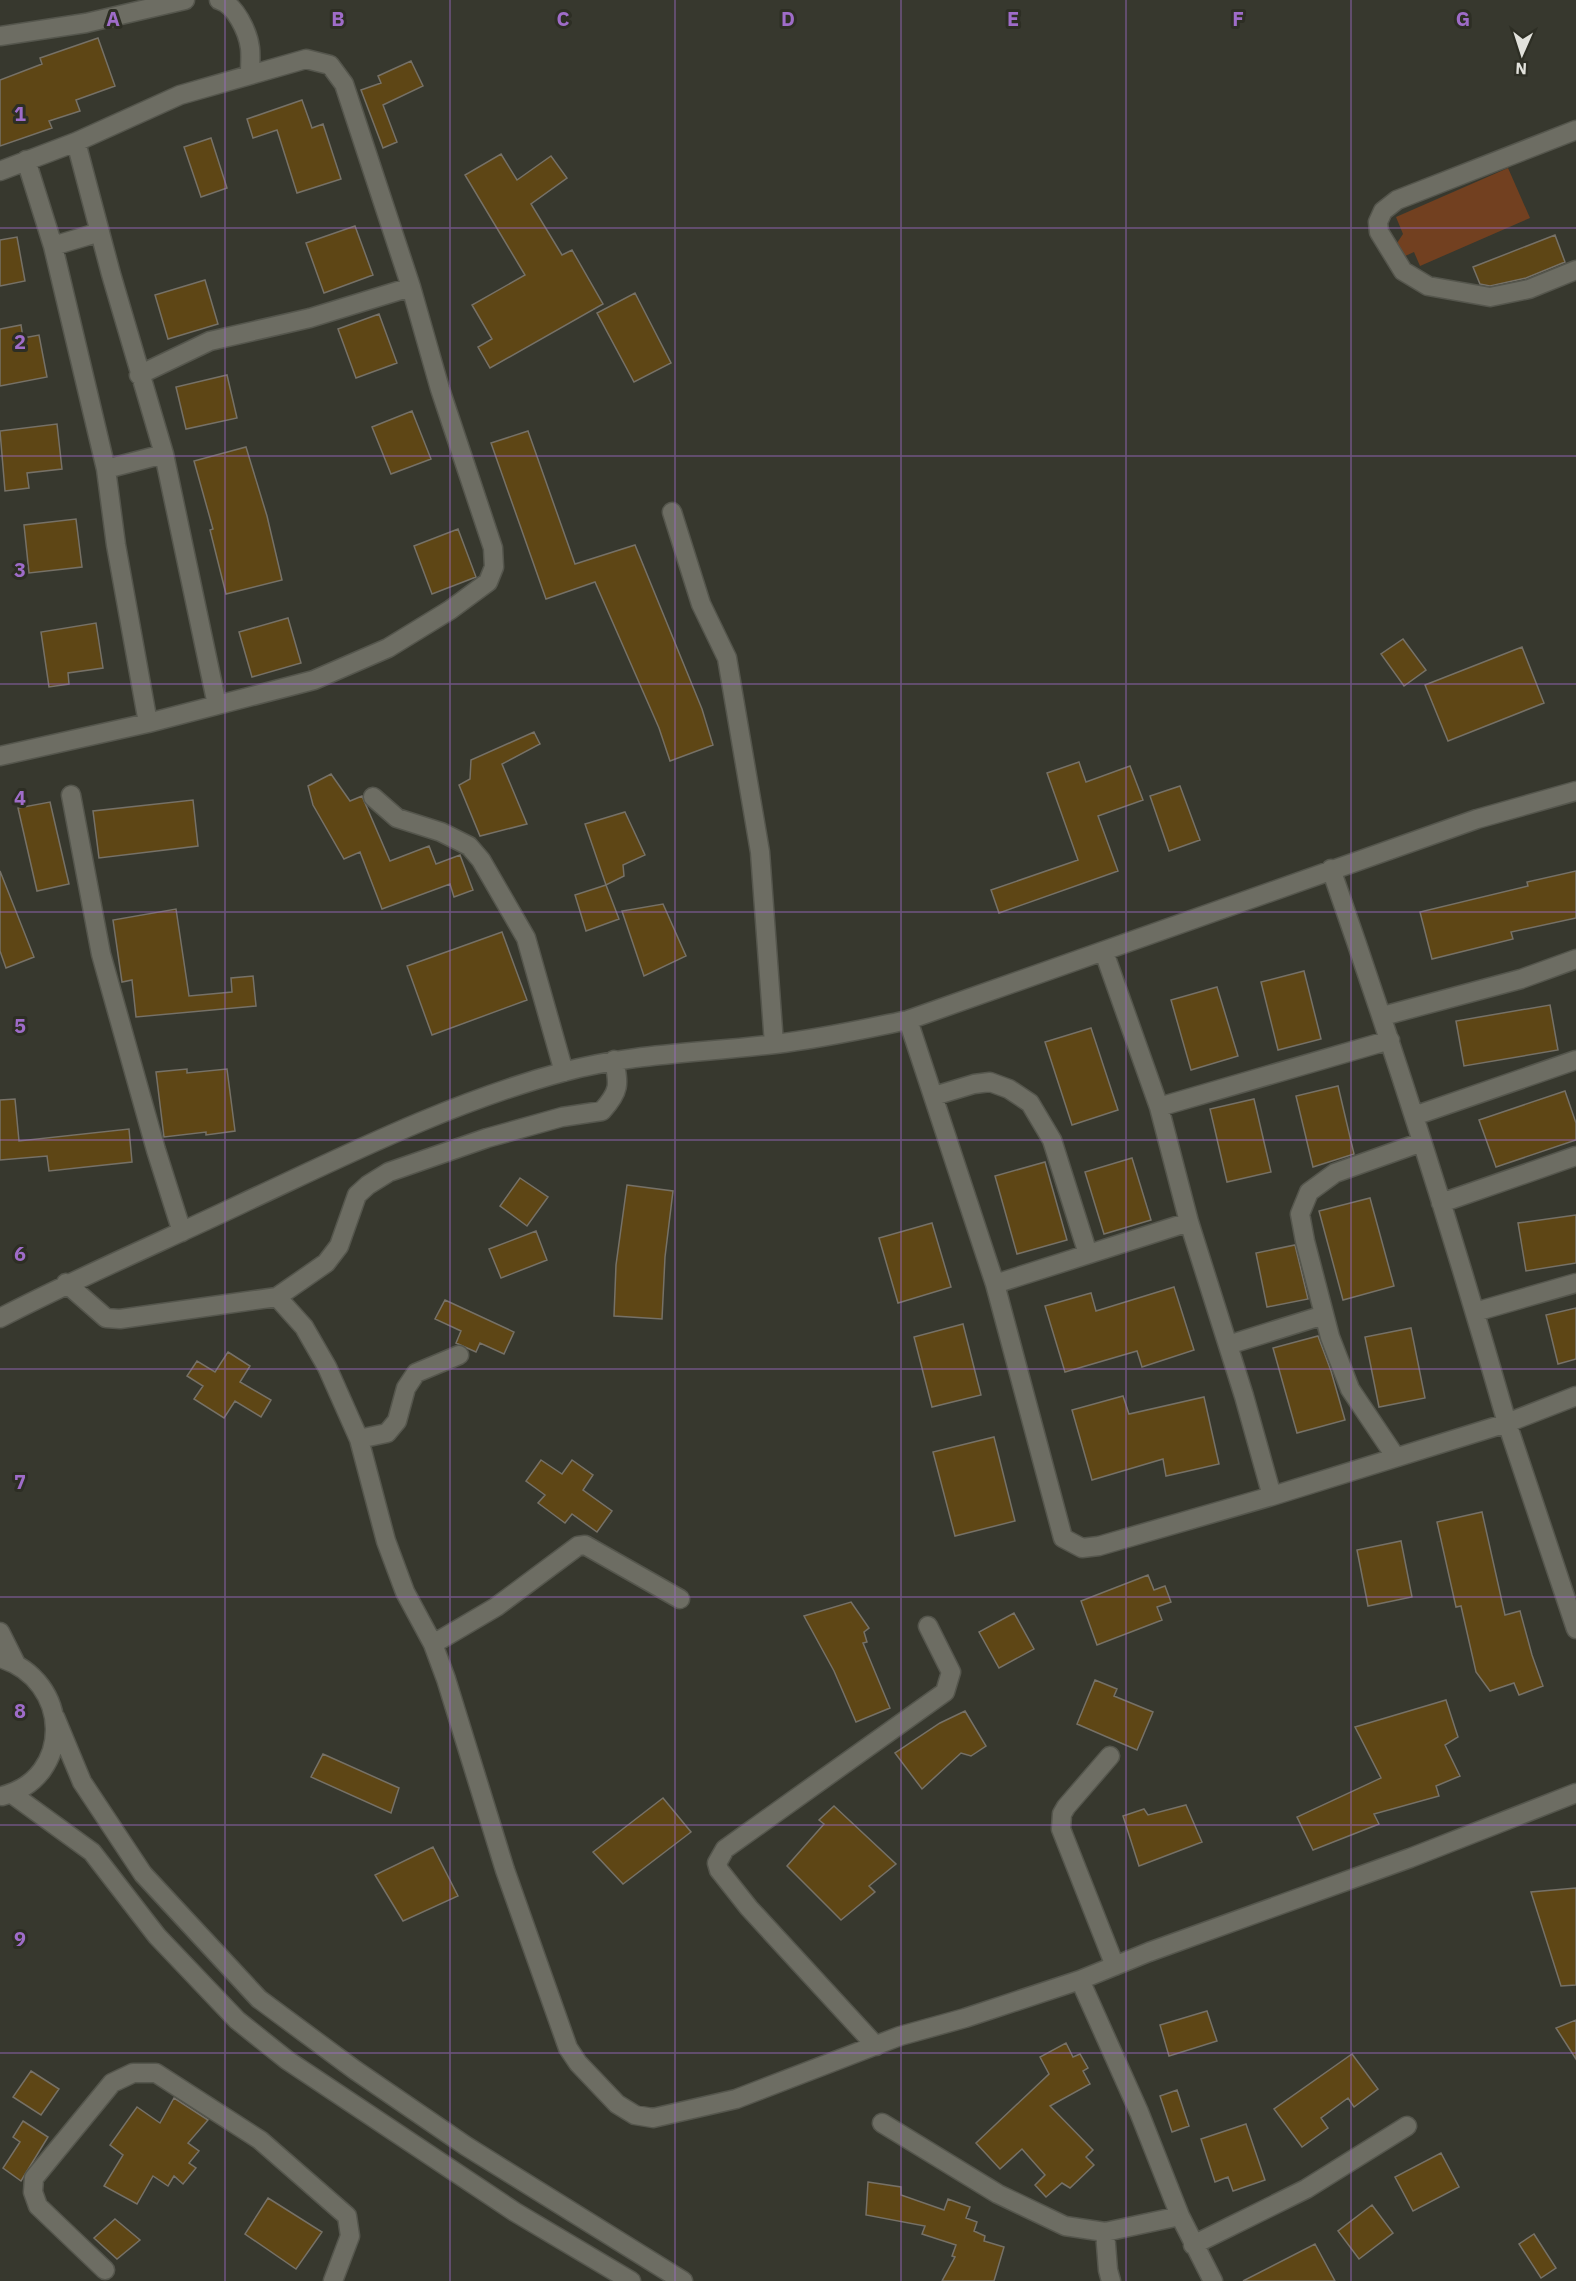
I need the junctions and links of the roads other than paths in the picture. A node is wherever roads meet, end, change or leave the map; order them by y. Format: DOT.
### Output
graph roads {
  1 [pos="185,0"];
  2 [pos="219,0"];
  3 [pos="0,36"];
  4 [pos="250,73"];
  5 [pos="1576,130"];
  6 [pos="76,142"];
  7 [pos="27,160"];
  8 [pos="0,171"];
  9 [pos="100,232"];
  10 [pos="53,246"];
  11 [pos="1576,270"];
  12 [pos="411,287"];
  13 [pos="139,375"];
  14 [pos="164,454"];
  15 [pos="106,469"];
  16 [pos="672,512"];
  17 [pos="216,705"];
  18 [pos="148,723"];
  19 [pos="0,756"];
  20 [pos="1576,790"];
  21 [pos="71,795"];
  22 [pos="373,797"];
  23 [pos="1331,869"];
  24 [pos="1104,952"];
  25 [pos="1576,959"];
  26 [pos="1383,1016"];
  27 [pos="908,1020"];
  28 [pos="1390,1040"];
  29 [pos="774,1044"];
  30 [pos="614,1060"];
  31 [pos="1576,1060"];
  32 [pos="564,1072"];
  33 [pos="934,1096"];
  34 [pos="1159,1107"];
  35 [pos="1413,1116"];
  36 [pos="1422,1142"];
  37 [pos="1576,1156"];
  38 [pos="1441,1203"];
  39 [pos="1189,1222"];
  40 [pos="182,1232"];
  41 [pos="1088,1254"];
  42 [pos="66,1283"];
  43 [pos="1576,1283"];
  44 [pos="995,1284"];
  45 [pos="277,1297"];
  46 [pos="1475,1312"];
  47 [pos="1324,1315"];
  48 [pos="0,1318"];
  49 [pos="1228,1345"];
  50 [pos="459,1355"];
  51 [pos="1576,1396"];
  52 [pos="1507,1423"];
  53 [pos="358,1439"];
  54 [pos="1395,1456"];
  55 [pos="1272,1496"];
  56 [pos="680,1599"];
  57 [pos="928,1626"];
  58 [pos="1576,1629"];
  59 [pos="0,1632"];
  60 [pos="433,1644"];
  61 [pos="8,1660"];
  62 [pos="55,1717"];
  63 [pos="1110,1756"];
  64 [pos="1576,1793"];
  65 [pos="6,1796"];
  66 [pos="1115,1966"];
  67 [pos="1080,1980"];
  68 [pos="876,2046"];
  69 [pos="882,2123"];
  70 [pos="1407,2126"];
  71 [pos="1180,2216"];
  72 [pos="1105,2232"];
  73 [pos="1193,2245"];
  74 [pos="105,2270"];
  75 [pos="333,2281"];
  76 [pos="631,2281"];
  77 [pos="683,2281"];
  78 [pos="1111,2281"];
  79 [pos="1213,2281"];
  1 -- 3 [label="street"];
  2 -- 4 [label="street"];
  4 -- 6 [label="street"];
  4 -- 12 [label="street"];
  5 -- 11 [label="street"];
  6 -- 7 [label="street"];
  6 -- 9 [label="street"];
  7 -- 8 [label="street"];
  7 -- 10 [label="street"];
  9 -- 10 [label="street"];
  9 -- 13 [label="street"];
  10 -- 15 [label="street"];
  12 -- 13 [label="street"];
  12 -- 17 [label="street"];
  13 -- 14 [label="street"];
  14 -- 15 [label="street"];
  14 -- 17 [label="street"];
  15 -- 18 [label="street"];
  16 -- 29 [label="street"];
  17 -- 18 [label="street"];
  18 -- 19 [label="street"];
  20 -- 23 [label="street"];
  21 -- 40 [label="street"];
  22 -- 32 [label="street"];
  23 -- 24 [label="street"];
  23 -- 26 [label="street"];
  24 -- 27 [label="street"];
  24 -- 34 [label="street"];
  25 -- 26 [label="street"];
  26 -- 28 [label="street"];
  27 -- 29 [label="street"];
  27 -- 33 [label="street"];
  28 -- 34 [label="street"];
  28 -- 35 [label="street"];
  29 -- 30 [label="street"];
  30 -- 32 [label="street"];
  30 -- 45 [label="street"];
  31 -- 35 [label="street"];
  32 -- 40 [label="street"];
  33 -- 41 [label="street"];
  33 -- 44 [label="street"];
  34 -- 39 [label="street"];
  35 -- 36 [label="street"];
  36 -- 38 [label="street"];
  36 -- 47 [label="street"];
  37 -- 38 [label="street"];
  38 -- 46 [label="street"];
  39 -- 41 [label="street"];
  39 -- 49 [label="street"];
  40 -- 42 [label="street"];
  41 -- 44 [label="street"];
  42 -- 45 [label="street"];
  42 -- 48 [label="street"];
  43 -- 46 [label="street"];
  44 -- 55 [label="street"];
  45 -- 53 [label="street"];
  46 -- 52 [label="street"];
  47 -- 49 [label="street"];
  47 -- 54 [label="street"];
  49 -- 55 [label="street"];
  50 -- 53 [label="street"];
  51 -- 52 [label="street"];
  52 -- 54 [label="street"];
  52 -- 58 [label="street"];
  53 -- 60 [label="street"];
  54 -- 55 [label="street"];
  56 -- 60 [label="street"];
  57 -- 68 [label="street"];
  59 -- 61 [label="street"];
  60 -- 68 [label="street"];
  61 -- 62 [label="street"];
  62 -- 65 [label="street"];
  62 -- 77 [label="street"];
  63 -- 66 [label="street"];
  64 -- 66 [label="street"];
  65 -- 76 [label="street"];
  66 -- 67 [label="street"];
  67 -- 68 [label="street"];
  67 -- 71 [label="street"];
  69 -- 72 [label="street"];
  70 -- 73 [label="street"];
  71 -- 72 [label="street"];
  71 -- 73 [label="street"];
  72 -- 78 [label="street"];
  73 -- 79 [label="street"];
  74 -- 75 [label="street"];
}
